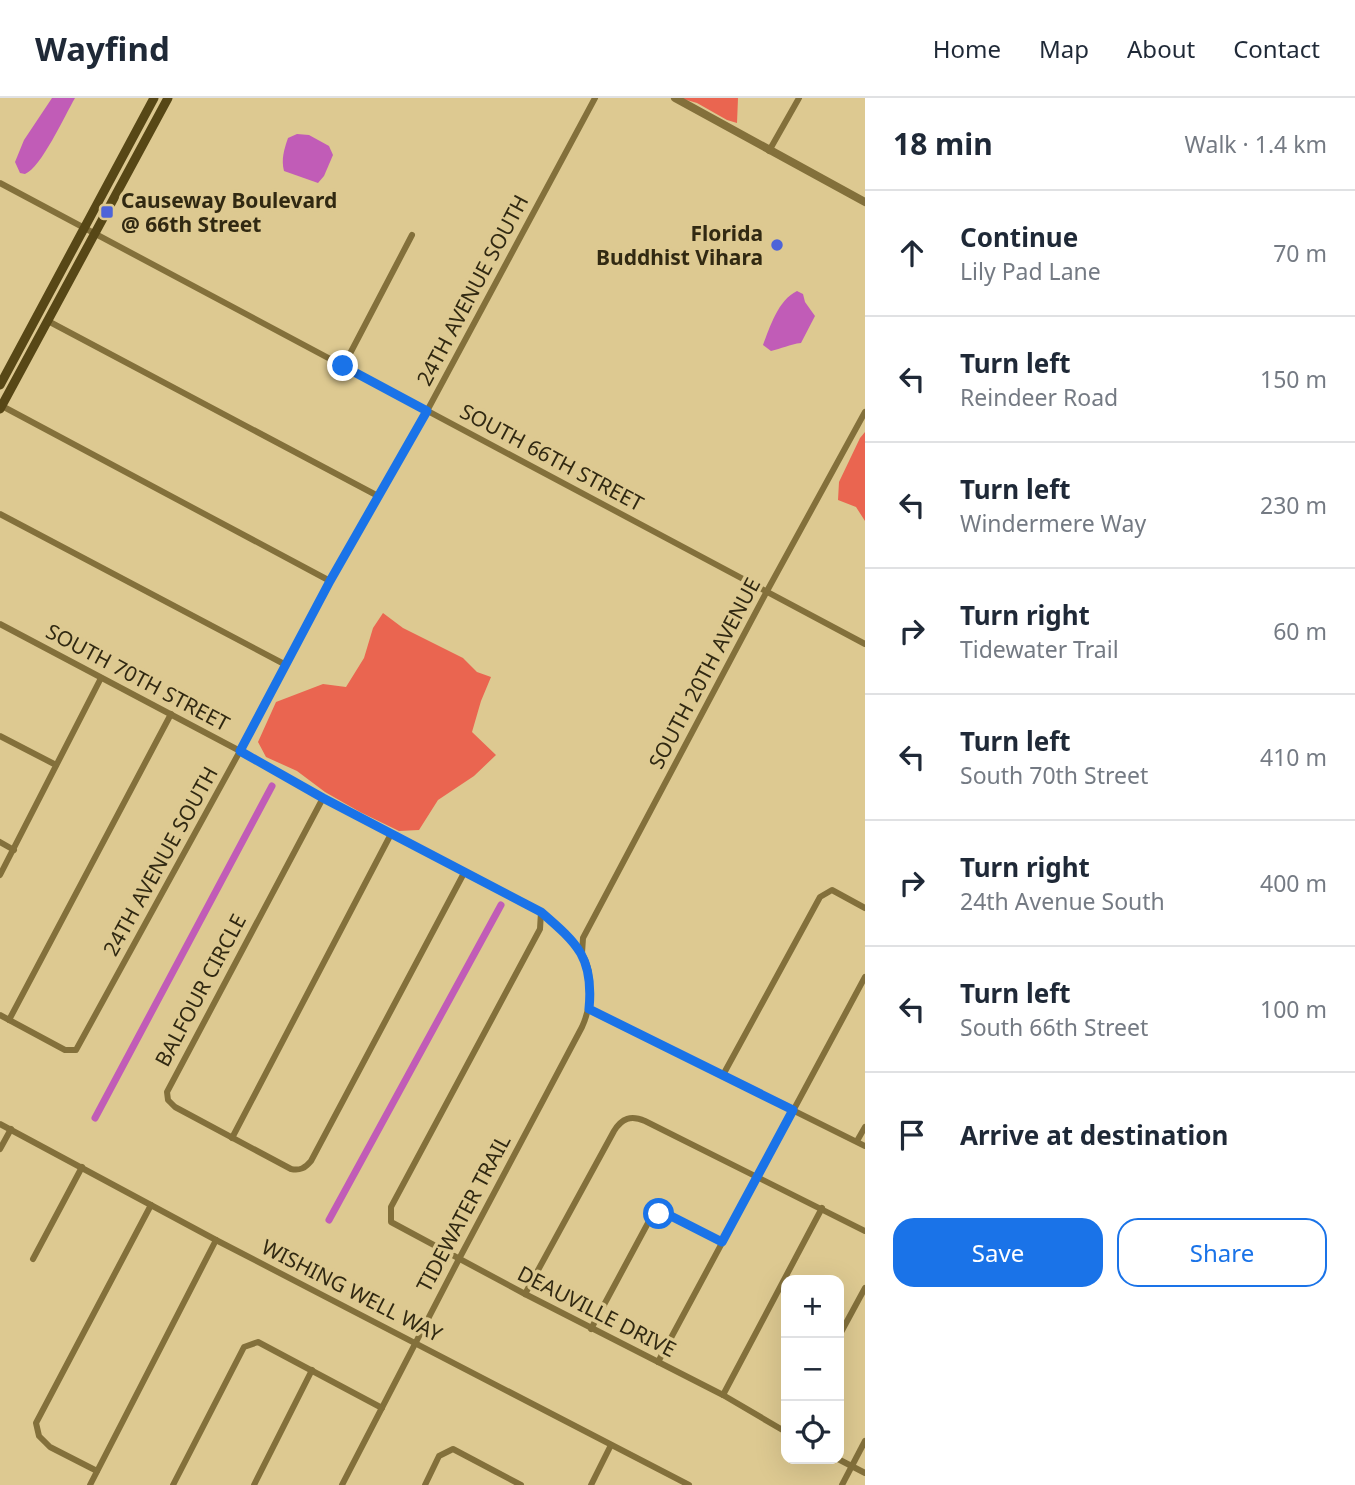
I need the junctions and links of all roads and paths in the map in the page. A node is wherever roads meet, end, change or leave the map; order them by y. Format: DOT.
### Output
graph roads {
  1 [pos="154,98"];
  2 [pos="168,98"];
  3 [pos="595,98"];
  4 [pos="675,98"];
  5 [pos="799,98"];
  6 [pos="148,109"];
  7 [pos="769,151"];
  8 [pos="134,162"];
  9 [pos="0,183"];
  10 [pos="865,202"];
  11 [pos="84,228"];
  12 [pos="94,234"];
  13 [pos="412,236"];
  14 [pos="48,321"];
  15 [pos="343,366"];
  16 [pos="0,385"];
  17 [pos="1,407"];
  18 [pos="427,411"];
  19 [pos="865,412"];
  20 [pos="379,496"];
  21 [pos="0,514"];
  22 [pos="330,581"];
  23 [pos="768,591"];
  24 [pos="0,624"];
  25 [pos="865,644"];
  26 [pos="286,665"];
  27 [pos="101,678"];
  28 [pos="171,714"];
  29 [pos="0,736"];
  30 [pos="240,751"];
  31 [pos="56,765"];
  32 [pos="323,798"];
  33 [pos="391,834"];
  34 [pos="0,842"];
  35 [pos="14,850"];
  36 [pos="464,873"];
  37 [pos="0,875"];
  38 [pos="865,908"];
  39 [pos="541,912"];
  40 [pos="582,953"];
  41 [pos="865,977"];
  42 [pos="589,1009"];
  43 [pos="0,1015"];
  44 [pos="9,1020"];
  45 [pos="723,1075"];
  46 [pos="793,1110"];
  47 [pos="0,1124"];
  48 [pos="865,1127"];
  49 [pos="10,1129"];
  50 [pos="232,1138"];
  51 [pos="857,1141"];
  52 [pos="865,1146"];
  53 [pos="0,1149"];
  54 [pos="82,1167"];
  55 [pos="757,1176"];
  56 [pos="151,1205"];
  57 [pos="822,1208"];
  58 [pos="865,1231"];
  59 [pos="216,1240"];
  60 [pos="722,1242"];
  61 [pos="33,1259"];
  62 [pos="458,1259"];
  63 [pos="865,1288"];
  64 [pos="525,1294"];
  65 [pos="844,1327"];
  66 [pos="591,1329"];
  67 [pos="415,1343"];
  68 [pos="658,1362"];
  69 [pos="312,1370"];
  70 [pos="723,1395"];
  71 [pos="382,1408"];
  72 [pos="781,1429"];
  73 [pos="865,1441"];
  74 [pos="611,1445"];
  75 [pos="844,1462"];
  76 [pos="851,1465"];
  77 [pos="97,1471"];
  78 [pos="865,1473"];
  79 [pos="90,1485"];
  80 [pos="173,1485"];
  81 [pos="254,1485"];
  82 [pos="342,1485"];
  83 [pos="425,1485"];
  84 [pos="521,1485"];
  85 [pos="592,1485"];
  86 [pos="689,1485"];
  87 [pos="842,1485"];
  1 -- 6 [label="main road"];
  2 -- 8 [label="main road"];
  3 -- 18 [label="street, 24TH AVENUE SOUTH"];
  4 -- 7 [label="street"];
  5 -- 7 [label="street"];
  6 -- 8 [label="main road"];
  6 -- 11 [label="main road"];
  7 -- 10 [label="street"];
  8 -- 12 [label="main road"];
  9 -- 11 [label="street, SOUTH 66TH STREET"];
  11 -- 12 [label="street, SOUTH 66TH STREET"];
  11 -- 16 [label="main road"];
  12 -- 14 [label="main road"];
  12 -- 15 [label="street, SOUTH 66TH STREET"];
  13 -- 15 [label="street"];
  14 -- 17 [label="main road"];
  14 -- 20 [label="street"];
  15 -- 18 [label="street, SOUTH 66TH STREET"];
  17 -- 22 [label="street"];
  18 -- 20 [label="street, 24TH AVENUE SOUTH"];
  18 -- 23 [label="street, SOUTH 66TH STREET"];
  19 -- 23 [label="street, SOUTH 20TH AVENUE"];
  20 -- 22 [label="street, 24TH AVENUE SOUTH"];
  21 -- 26 [label="street"];
  22 -- 26 [label="street, 24TH AVENUE SOUTH"];
  23 -- 25 [label="street, SOUTH 66TH STREET"];
  23 -- 40 [label="street, SOUTH 20TH AVENUE"];
  24 -- 27 [label="street, SOUTH 70TH STREET"];
  26 -- 30 [label="street, 24TH AVENUE SOUTH"];
  27 -- 28 [label="street, SOUTH 70TH STREET"];
  27 -- 31 [label="street"];
  28 -- 30 [label="street, SOUTH 70TH STREET"];
  28 -- 44 [label="street"];
  29 -- 31 [label="street"];
  30 -- 32 [label="street, SOUTH 70TH STREET"];
  30 -- 44 [label="street, 24TH AVENUE SOUTH"];
  31 -- 35 [label="street"];
  32 -- 33 [label="street, SOUTH 70TH STREET"];
  32 -- 50 [label="street, BALFOUR CIRCLE"];
  33 -- 36 [label="street, SOUTH 70TH STREET"];
  33 -- 50 [label="street"];
  34 -- 35 [label="street"];
  35 -- 37 [label="street"];
  36 -- 39 [label="street, SOUTH 70TH STREET"];
  36 -- 50 [label="street, BALFOUR CIRCLE"];
  38 -- 45 [label="street"];
  39 -- 40 [label="street, SOUTH 70TH STREET"];
  39 -- 62 [label="street, DEAUVILLE DRIVE"];
  40 -- 42 [label="street, TIDEWATER TRAIL"];
  41 -- 46 [label="street"];
  42 -- 45 [label="street"];
  42 -- 62 [label="street, TIDEWATER TRAIL"];
  43 -- 44 [label="street"];
  45 -- 46 [label="street"];
  46 -- 51 [label="street"];
  46 -- 55 [label="street"];
  47 -- 49 [label="street, WISHING WELL WAY"];
  48 -- 51 [label="street"];
  49 -- 53 [label="street"];
  49 -- 54 [label="street, WISHING WELL WAY"];
  51 -- 52 [label="street"];
  54 -- 56 [label="street, WISHING WELL WAY"];
  54 -- 61 [label="street"];
  55 -- 57 [label="street"];
  55 -- 60 [label="street"];
  55 -- 64 [label="street"];
  56 -- 59 [label="street, WISHING WELL WAY"];
  56 -- 77 [label="street"];
  57 -- 58 [label="street"];
  57 -- 70 [label="street"];
  59 -- 67 [label="street, WISHING WELL WAY"];
  59 -- 77 [label="street"];
  60 -- 66 [label="street"];
  60 -- 68 [label="street"];
  62 -- 64 [label="street, DEAUVILLE DRIVE"];
  62 -- 67 [label="street, TIDEWATER TRAIL"];
  63 -- 65 [label="street"];
  64 -- 66 [label="street, DEAUVILLE DRIVE"];
  66 -- 68 [label="street, DEAUVILLE DRIVE"];
  67 -- 71 [label="street, TIDEWATER TRAIL"];
  67 -- 74 [label="street, WISHING WELL WAY"];
  68 -- 70 [label="street, DEAUVILLE DRIVE"];
  69 -- 71 [label="street"];
  69 -- 80 [label="street"];
  69 -- 81 [label="street"];
  70 -- 72 [label="street, DEAUVILLE DRIVE"];
  71 -- 82 [label="street, TIDEWATER TRAIL"];
  73 -- 76 [label="street"];
  74 -- 85 [label="street"];
  74 -- 86 [label="street, WISHING WELL WAY"];
  75 -- 76 [label="street"];
  76 -- 78 [label="street"];
  76 -- 87 [label="street"];
  77 -- 79 [label="street"];
  83 -- 84 [label="street"];
}
